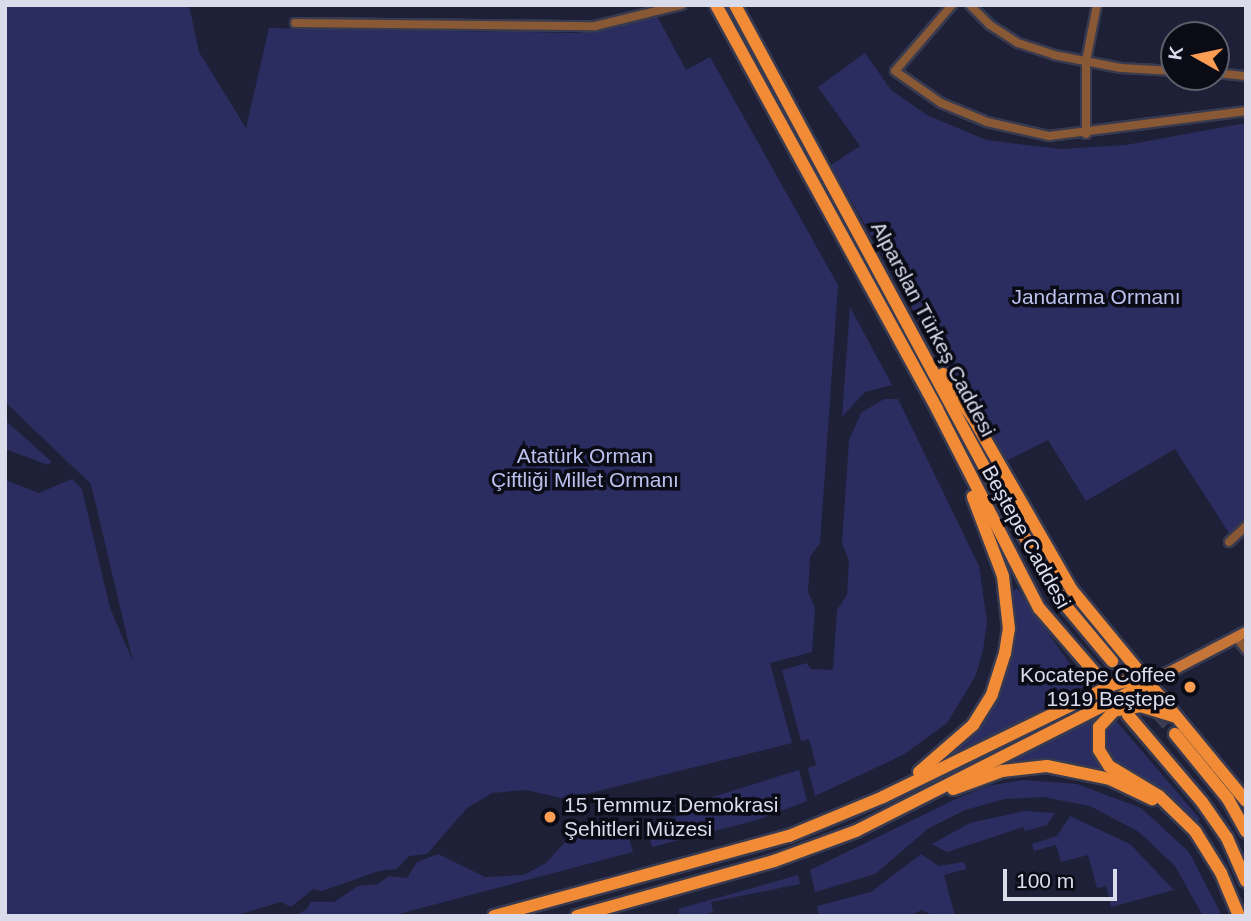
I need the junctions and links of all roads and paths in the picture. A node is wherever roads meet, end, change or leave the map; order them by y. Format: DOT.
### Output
graph roads {
  1 [pos="681,5"];
  2 [pos="716,5"];
  3 [pos="735,5"];
  4 [pos="952,5"];
  5 [pos="970,5"];
  6 [pos="1097,5"];
  7 [pos="295,23"];
  8 [pos="1086,61"];
  9 [pos="1160,69"];
  10 [pos="1246,111"];
  11 [pos="1086,134"];
  12 [pos="914,334"];
  13 [pos="937,409"];
  14 [pos="1246,526"];
  15 [pos="1229,542"];
  16 [pos="1241,635"];
  17 [pos="1246,650"];
  18 [pos="1112,660"];
  19 [pos="1096,674"];
  20 [pos="1148,682"];
  21 [pos="1128,715"];
  22 [pos="1180,719"];
  23 [pos="1175,734"];
  24 [pos="883,797"];
  25 [pos="1245,797"];
  26 [pos="1172,808"];
  27 [pos="856,831"];
  28 [pos="1246,831"];
  29 [pos="1246,881"];
  30 [pos="494,916"];
  31 [pos="577,916"];
  32 [pos="1239,916"];
  1 -- 7 [label="street"];
  2 -- 13 [label="main road, Alparslan Türkeş Caddesi"];
  3 -- 12 [label="main road, Alparslan Türkeş Caddesi"];
  4 -- 11 [label="street"];
  5 -- 8 [label="street"];
  6 -- 8 [label="street"];
  8 -- 9 [label="street"];
  8 -- 11 [label="street"];
  10 -- 11 [label="street"];
  12 -- 18 [label="main road, Alparslan Türkeş Caddesi"];
  12 -- 20 [label="main road"];
  13 -- 19 [label="main road, Beştepe Caddesi"];
  13 -- 24 [label="main road"];
  14 -- 15 [label="street"];
  16 -- 17 [label="street"];
  16 -- 20 [label="main road"];
  20 -- 22 [label="main road"];
  20 -- 24 [label="main road"];
  20 -- 27 [label="main road"];
  21 -- 29 [label="main road"];
  22 -- 25 [label="main road"];
  22 -- 26 [label="main road"];
  23 -- 28 [label="main road"];
  24 -- 30 [label="main road"];
  26 -- 27 [label="main road"];
  26 -- 32 [label="main road"];
  27 -- 31 [label="main road"];
}
